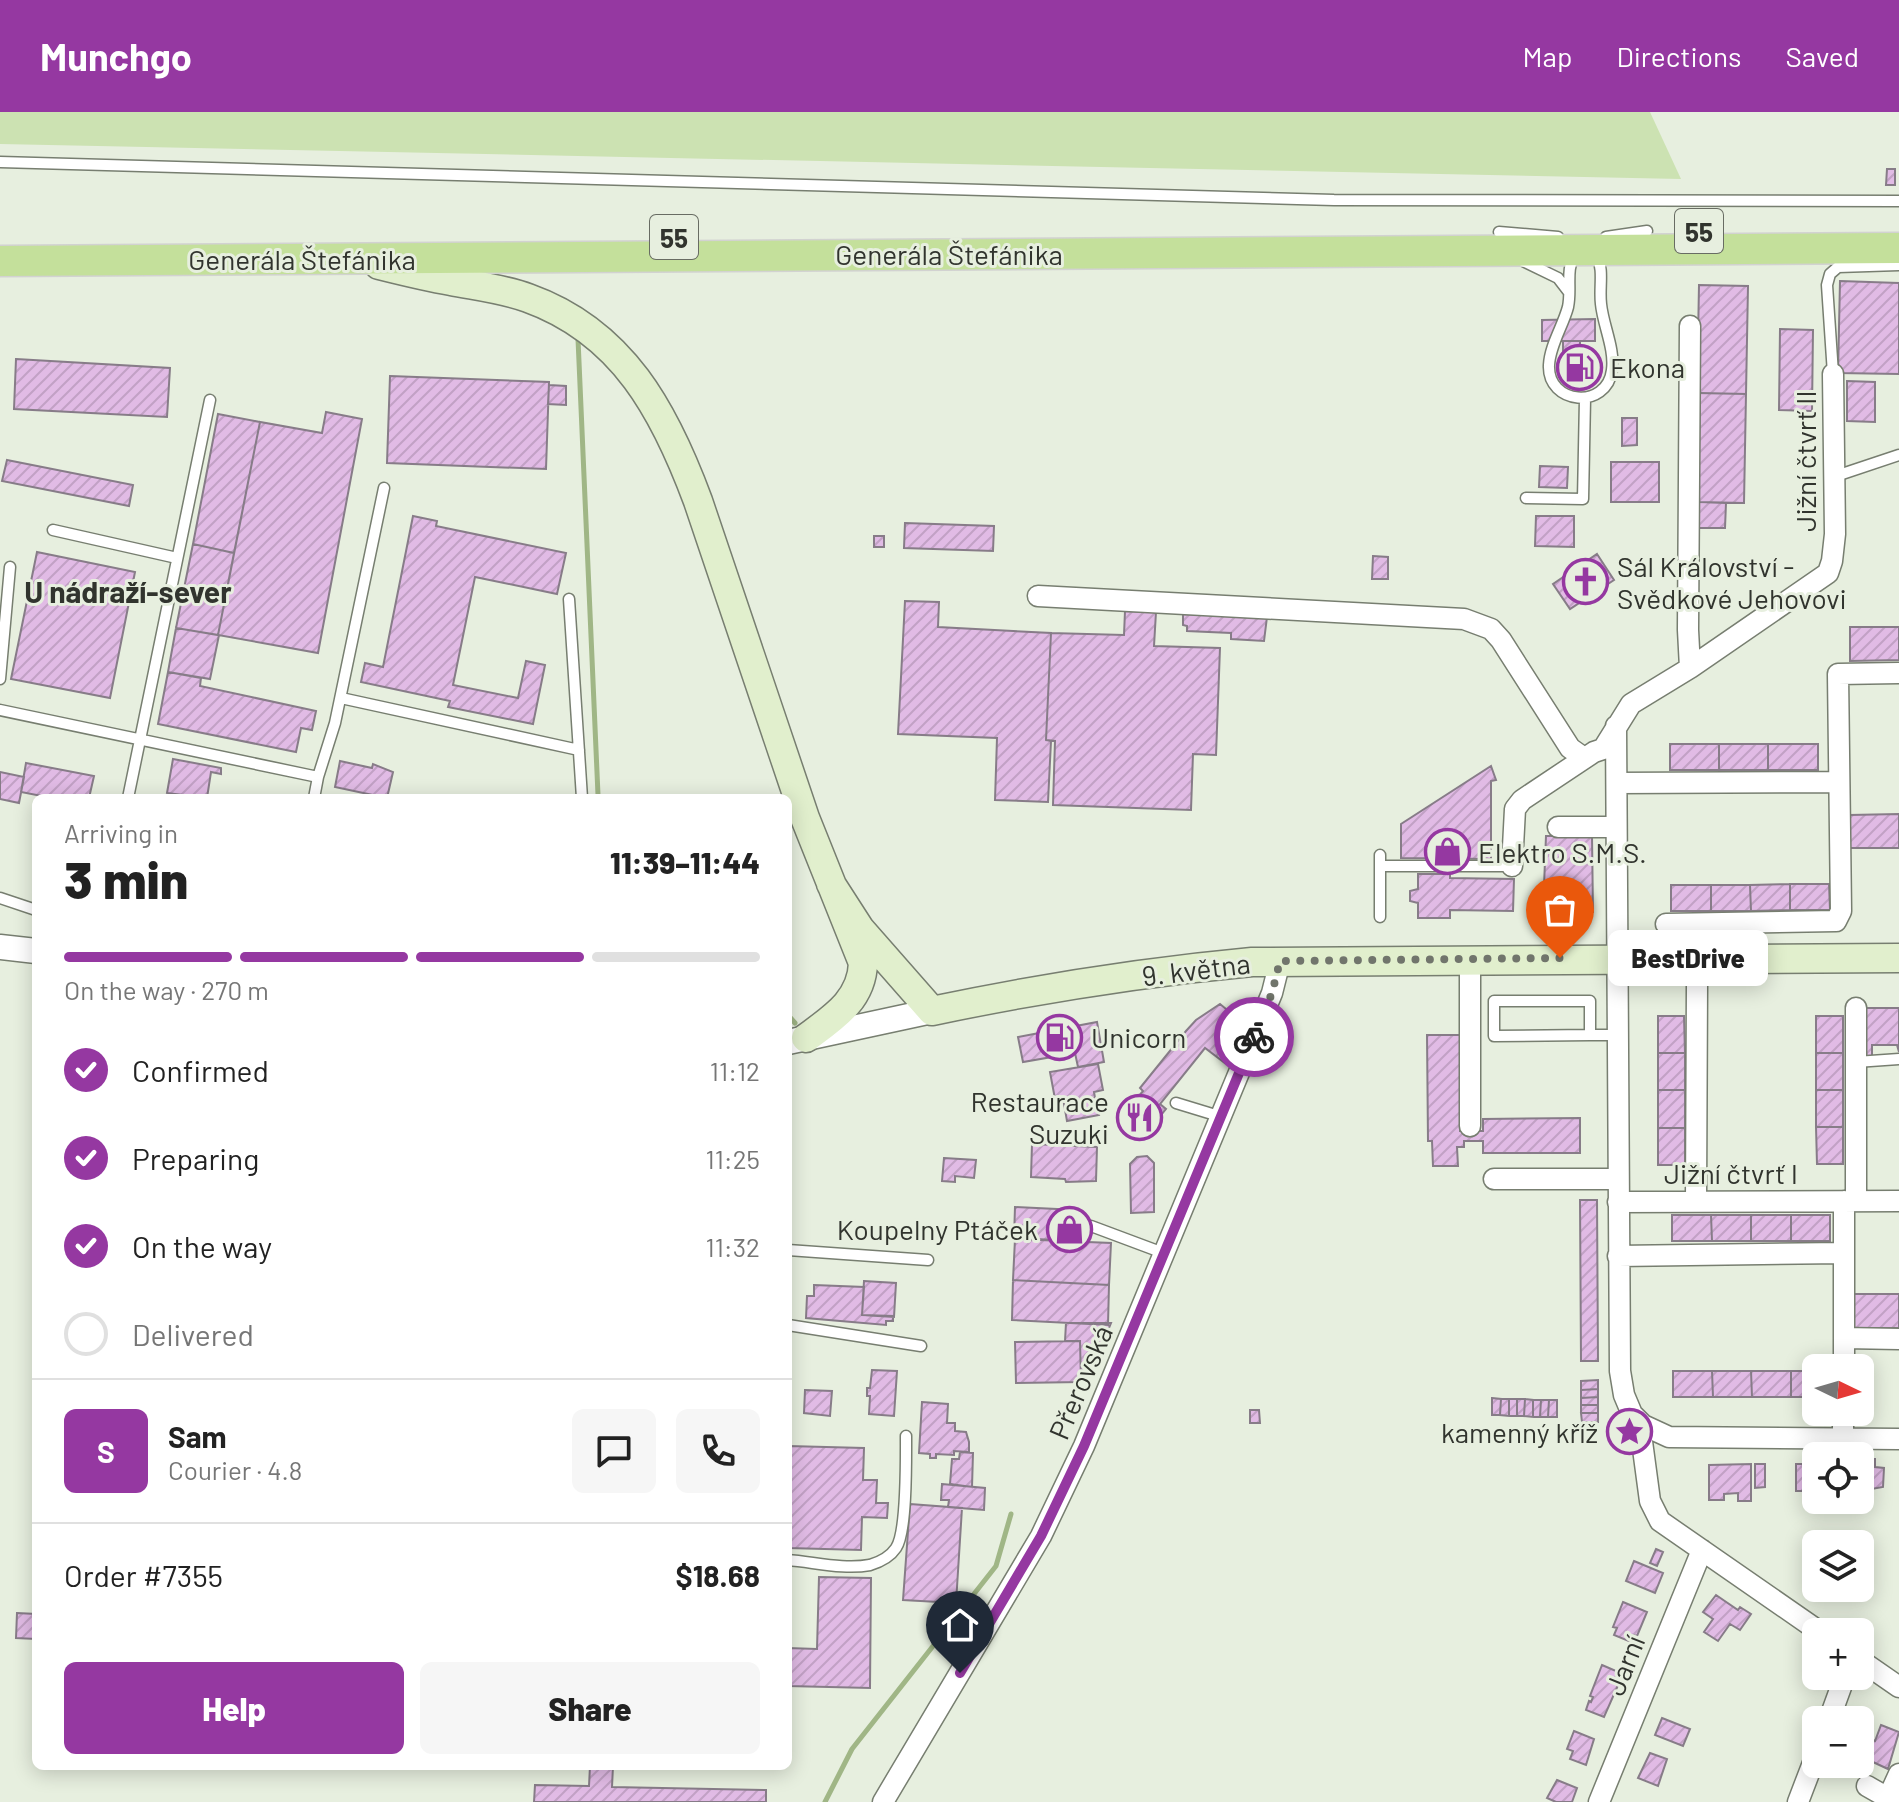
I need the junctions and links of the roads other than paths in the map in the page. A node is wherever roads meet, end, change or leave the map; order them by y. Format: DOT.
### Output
graph roads {
  1 [pos="0,162"];
  2 [pos="1899,201"];
  3 [pos="1899,230"];
  4 [pos="1647,240"];
  5 [pos="1499,241"];
  6 [pos="0,242"];
  7 [pos="1899,248"];
  8 [pos="1596,255"];
  9 [pos="347,258"];
  10 [pos="0,261"];
  11 [pos="1899,265"];
  12 [pos="1568,292"];
  13 [pos="1601,292"];
  14 [pos="1690,326"];
  15 [pos="1833,374"];
  16 [pos="1585,399"];
  17 [pos="210,400"];
  18 [pos="1899,455"];
  19 [pos="1836,476"];
  20 [pos="384,488"];
  21 [pos="1526,498"];
  22 [pos="53,530"];
  23 [pos="177,558"];
  24 [pos="10,567"];
  25 [pos="1038,596"];
  26 [pos="569,599"];
  27 [pos="1690,668"];
  28 [pos="1899,673"];
  29 [pos="0,679"];
  30 [pos="341,698"];
  31 [pos="0,710"];
  32 [pos="1616,726"];
  33 [pos="140,740"];
  34 [pos="579,750"];
  35 [pos="1584,758"];
  36 [pos="318,777"];
  37 [pos="1838,782"];
  38 [pos="1617,783"];
  39 [pos="129,794"];
  40 [pos="315,794"];
  41 [pos="582,794"];
  42 [pos="1558,827"];
  43 [pos="1616,827"];
  44 [pos="1512,866"];
  45 [pos="831,884"];
  46 [pos="0,898"];
  47 [pos="32,909"];
  48 [pos="1380,917"];
  49 [pos="1666,924"];
  50 [pos="0,947"];
  51 [pos="32,951"];
  52 [pos="1617,958"];
  53 [pos="1899,958"];
  54 [pos="1470,959"];
  55 [pos="1280,961"];
  56 [pos="1697,983"];
  57 [pos="1856,1008"];
  58 [pos="932,1011"];
  59 [pos="1590,1035"];
  60 [pos="1617,1035"];
  61 [pos="797,1040"];
  62 [pos="1899,1059"];
  63 [pos="1856,1062"];
  64 [pos="1176,1103"];
  65 [pos="1222,1117"];
  66 [pos="1470,1126"];
  67 [pos="1494,1179"];
  68 [pos="1618,1179"];
  69 [pos="1850,1201"];
  70 [pos="1899,1201"];
  71 [pos="1618,1202"];
  72 [pos="1696,1202"];
  73 [pos="1091,1226"];
  74 [pos="792,1250"];
  75 [pos="1843,1253"];
  76 [pos="1166,1254"];
  77 [pos="1618,1256"];
  78 [pos="928,1260"];
  79 [pos="792,1326"];
  80 [pos="1844,1338"];
  81 [pos="1899,1339"];
  82 [pos="921,1346"];
  83 [pos="1844,1354"];
  84 [pos="1637,1420"];
  85 [pos="1843,1426"];
  86 [pos="906,1436"];
  87 [pos="1899,1439"];
  88 [pos="1843,1440"];
  89 [pos="1702,1550"];
  90 [pos="792,1560"];
  91 [pos="1802,1619"];
  92 [pos="1874,1670"];
  93 [pos="1899,1687"];
  94 [pos="1899,1774"];
  95 [pos="1807,1778"];
  96 [pos="1867,1786"];
  97 [pos="1891,1800"];
  98 [pos="883,1802"];
  99 [pos="1599,1802"];
  100 [pos="1798,1802"];
  1 -- 2 [label="lane"];
  3 -- 4 [label="main road, Generála Štefánika / 55"];
  4 -- 5 [label="main road, Generála Štefánika / 55"];
  4 -- 7 [label="main road, Generála Štefánika / 55"];
  4 -- 8 [label="main road, Generála Štefánika / 55"];
  5 -- 6 [label="main road, Generála Štefánika / 55"];
  5 -- 8 [label="main road, Generála Štefánika / 55"];
  5 -- 9 [label="main road, Generála Štefánika / 55"];
  5 -- 12 [label="lane"];
  8 -- 12 [label="lane"];
  8 -- 13 [label="lane"];
  8 -- 13 [label="lane"];
  9 -- 10 [label="main road, Generála Štefánika / 55"];
  9 -- 45 [label="main road"];
  11 -- 15 [label="lane"];
  12 -- 16 [label="lane"];
  13 -- 16 [label="lane"];
  14 -- 27 [label="street"];
  15 -- 19 [label="street, Jižní čtvrť II"];
  16 -- 21 [label="lane"];
  17 -- 23 [label="lane"];
  18 -- 19 [label="lane"];
  19 -- 27 [label="street, Jižní čtvrť II"];
  20 -- 30 [label="lane"];
  22 -- 23 [label="lane"];
  23 -- 33 [label="lane"];
  24 -- 29 [label="lane"];
  25 -- 35 [label="street"];
  26 -- 34 [label="lane"];
  27 -- 32 [label="street, Jižní čtvrť II"];
  28 -- 37 [label="street"];
  30 -- 34 [label="lane"];
  30 -- 36 [label="lane"];
  31 -- 33 [label="lane"];
  32 -- 35 [label="street, Jižní čtvrť II"];
  32 -- 38 [label="street"];
  33 -- 36 [label="lane"];
  33 -- 39 [label="lane"];
  34 -- 41 [label="lane"];
  35 -- 44 [label="street, Jižní čtvrť II"];
  36 -- 40 [label="lane"];
  37 -- 38 [label="street"];
  37 -- 49 [label="street"];
  38 -- 43 [label="street"];
  42 -- 43 [label="street"];
  43 -- 52 [label="street"];
  44 -- 48 [label="lane"];
  45 -- 58 [label="main road"];
  45 -- 61 [label="main road"];
  46 -- 47 [label="lane"];
  50 -- 51 [label="street"];
  52 -- 53 [label="main road, 9. května"];
  52 -- 54 [label="main road, 9. května"];
  52 -- 60 [label="street"];
  54 -- 55 [label="main road, 9. května"];
  54 -- 66 [label="street"];
  55 -- 58 [label="main road, 9. května"];
  55 -- 65 [label="street, Přerovská"];
  56 -- 72 [label="street"];
  57 -- 63 [label="street"];
  58 -- 61 [label="street, 9. května"];
  59 -- 59 [label="lane"];
  59 -- 60 [label="lane"];
  60 -- 68 [label="street"];
  62 -- 63 [label="lane"];
  63 -- 69 [label="street"];
  64 -- 65 [label="lane"];
  65 -- 76 [label="street, Přerovská"];
  67 -- 68 [label="street"];
  68 -- 71 [label="street"];
  69 -- 70 [label="street, Jižní čtvrť I"];
  69 -- 72 [label="street, Jižní čtvrť I"];
  69 -- 75 [label="street"];
  71 -- 72 [label="street, Jižní čtvrť I"];
  71 -- 77 [label="street"];
  73 -- 76 [label="lane"];
  74 -- 78 [label="lane"];
  75 -- 77 [label="street"];
  75 -- 80 [label="street"];
  76 -- 98 [label="street, Přerovská"];
  77 -- 84 [label="street"];
  79 -- 82 [label="lane"];
  80 -- 81 [label="street"];
  80 -- 83 [label="street"];
  84 -- 88 [label="street"];
  84 -- 89 [label="street"];
  85 -- 88 [label="street"];
  86 -- 90 [label="lane"];
  87 -- 88 [label="street"];
  89 -- 91 [label="street"];
  89 -- 99 [label="street, Jarní"];
  92 -- 93 [label="street"];
  94 -- 97 [label="street"];
  95 -- 100 [label="street"];
  96 -- 97 [label="street"];
}
